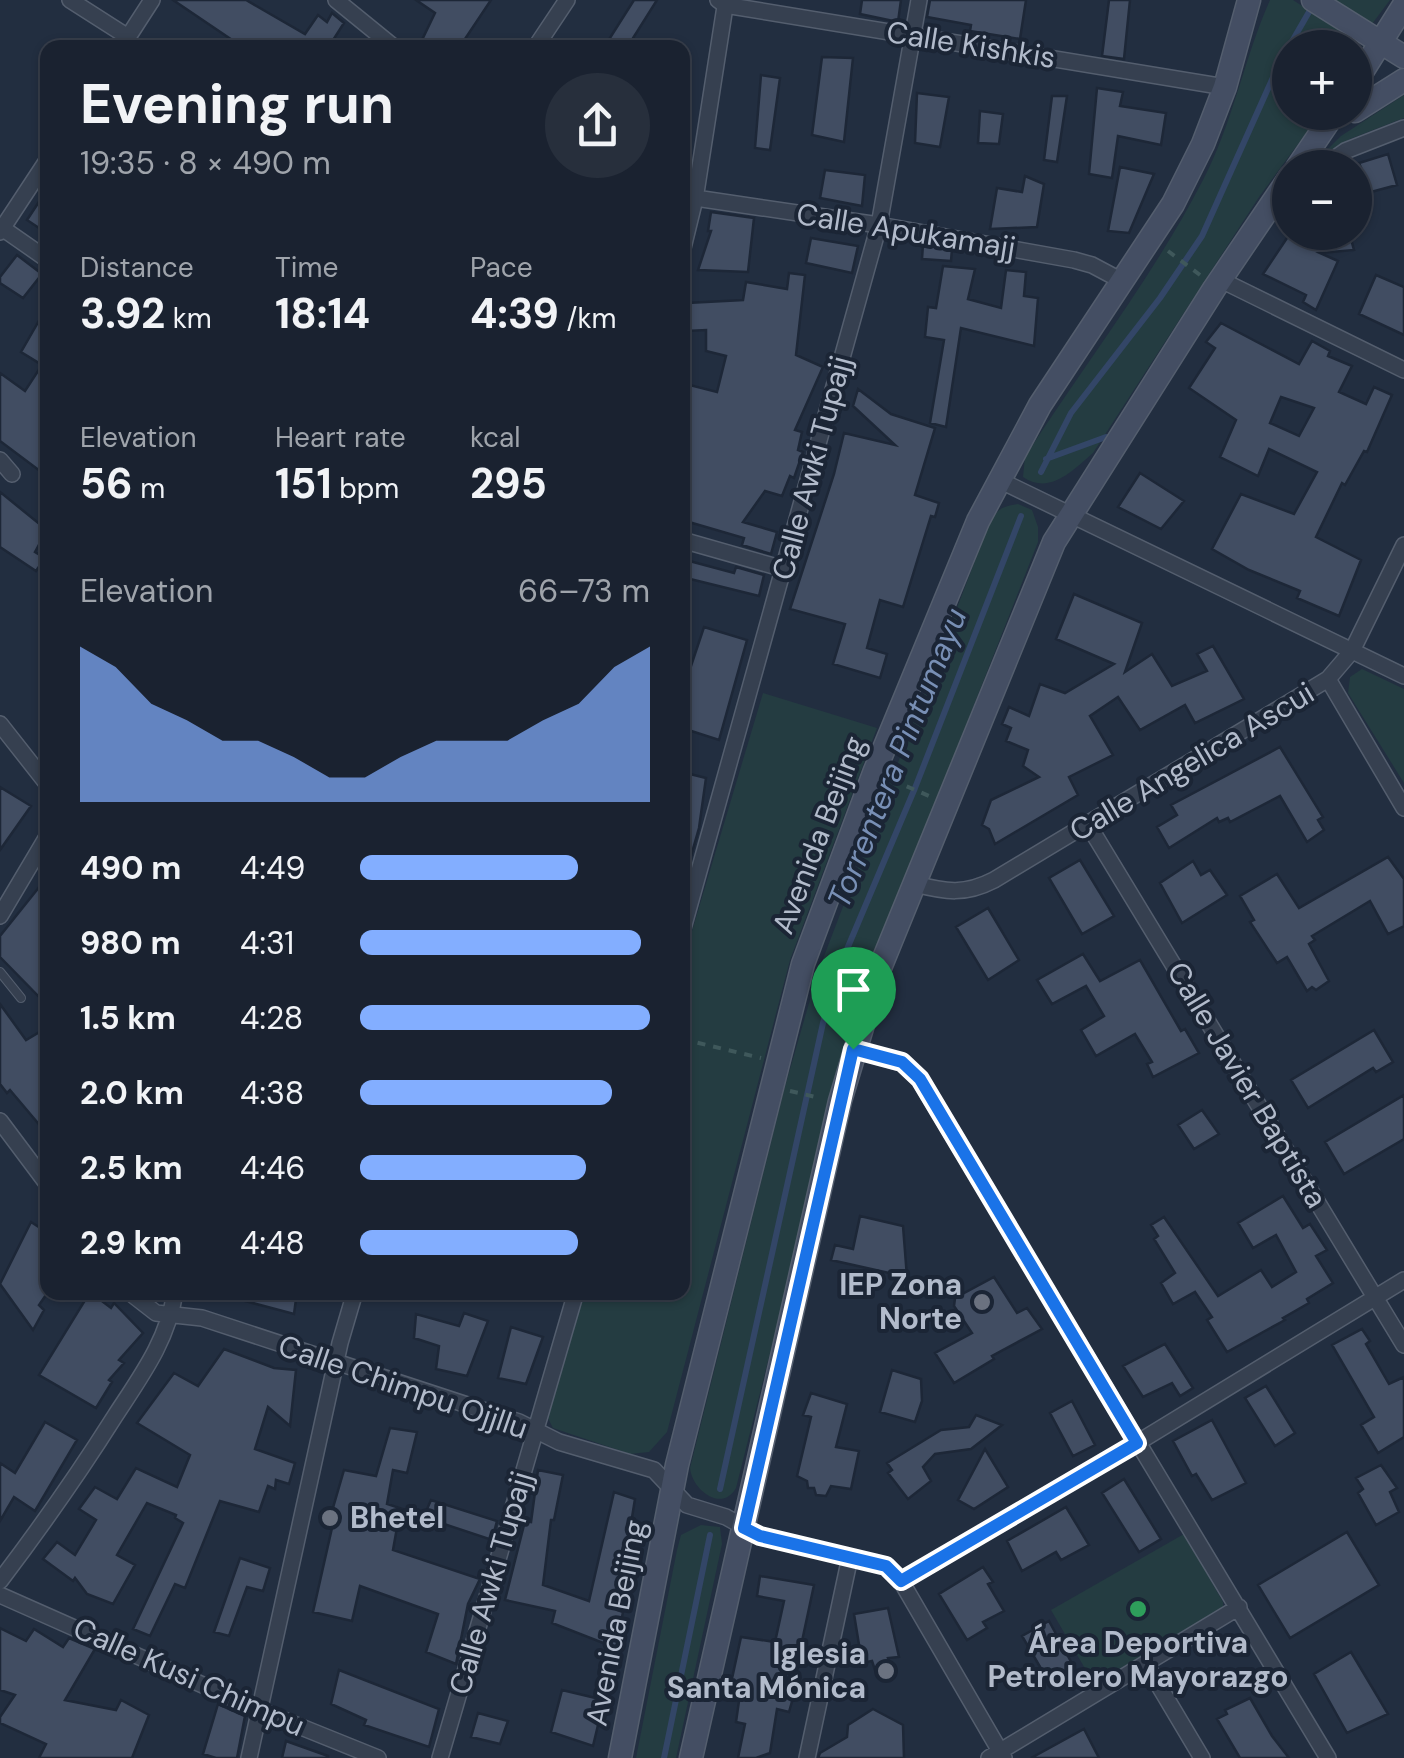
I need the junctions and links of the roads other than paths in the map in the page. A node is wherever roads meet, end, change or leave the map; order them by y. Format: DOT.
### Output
graph roads {
  1 [pos="70,0"];
  2 [pos="152,0"];
  3 [pos="336,0"];
  4 [pos="567,0"];
  5 [pos="918,0"];
  6 [pos="1249,0"];
  7 [pos="723,2"];
  8 [pos="1319,4"];
  9 [pos="1404,5"];
  10 [pos="913,36"];
  11 [pos="121,40"];
  12 [pos="125,40"];
  13 [pos="385,40"];
  14 [pos="540,40"];
  15 [pos="1380,44"];
  16 [pos="1372,56"];
  17 [pos="1404,57"];
  18 [pos="1404,80"];
  19 [pos="1224,87"];
  20 [pos="1372,100"];
  21 [pos="1404,128"];
  22 [pos="1324,130"];
  23 [pos="1327,130"];
  24 [pos="1322,133"];
  25 [pos="1310,150"];
  26 [pos="1348,150"];
  27 [pos="40,171"];
  28 [pos="690,192"];
  29 [pos="690,198"];
  30 [pos="1272,202"];
  31 [pos="1272,208"];
  32 [pos="1258,222"];
  33 [pos="879,225"];
  34 [pos="1,230"];
  35 [pos="40,255"];
  36 [pos="1221,280"];
  37 [pos="1124,282"];
  38 [pos="1404,370"];
  39 [pos="0,460"];
  40 [pos="12,474"];
  41 [pos="997,480"];
  42 [pos="1073,515"];
  43 [pos="690,542"];
  44 [pos="1404,546"];
  45 [pos="784,569"];
  46 [pos="1352,651"];
  47 [pos="1404,676"];
  48 [pos="1328,679"];
  49 [pos="0,724"];
  50 [pos="40,775"];
  51 [pos="1404,808"];
  52 [pos="1089,826"];
  53 [pos="40,848"];
  54 [pos="915,884"];
  55 [pos="690,904"];
  56 [pos="0,916"];
  57 [pos="0,972"];
  58 [pos="20,998"];
  59 [pos="853,1049"];
  60 [pos="0,1121"];
  61 [pos="40,1174"];
  62 [pos="1404,1280"];
  63 [pos="1375,1297"];
  64 [pos="140,1300"];
  65 [pos="174,1300"];
  66 [pos="353,1300"];
  67 [pos="574,1300"];
  68 [pos="172,1317"];
  69 [pos="1404,1346"];
  70 [pos="337,1363"];
  71 [pos="536,1432"];
  72 [pos="1137,1443"];
  73 [pos="672,1492"];
  74 [pos="744,1528"];
  75 [pos="850,1557"];
  76 [pos="0,1581"];
  77 [pos="901,1581"];
  78 [pos="0,1595"];
  79 [pos="1239,1607"];
  80 [pos="1146,1664"];
  81 [pos="259,1710"];
  82 [pos="997,1756"];
  83 [pos="249,1758"];
  84 [pos="378,1758"];
  85 [pos="440,1758"];
  86 [pos="620,1758"];
  87 [pos="691,1758"];
  88 [pos="807,1758"];
  89 [pos="1202,1758"];
  90 [pos="1328,1758"];
  1 -- 11 [label="street"];
  2 -- 12 [label="street"];
  3 -- 13 [label="street"];
  4 -- 14 [label="street"];
  5 -- 10 [label="street, Calle Awki Tupajj"];
  6 -- 19 [label="main road, Avenida Beijing"];
  7 -- 10 [label="street, Calle Kishkis"];
  7 -- 28 [label="street"];
  8 -- 15 [label="main road"];
  9 -- 15 [label="main road"];
  10 -- 19 [label="street, Calle Kishkis"];
  10 -- 33 [label="street, Calle Awki Tupajj"];
  15 -- 16 [label="main road"];
  15 -- 17 [label="main road"];
  18 -- 20 [label="main road"];
  19 -- 37 [label="main road, Avenida Beijing"];
  21 -- 26 [label="street"];
  22 -- 24 [label="main road"];
  23 -- 24 [label="main road"];
  24 -- 25 [label="main road"];
  27 -- 34 [label="street"];
  29 -- 33 [label="street, Calle Apukamajj"];
  30 -- 32 [label="main road"];
  31 -- 32 [label="street"];
  32 -- 36 [label="main road"];
  33 -- 37 [label="street, Calle Apukamajj"];
  33 -- 45 [label="street, Calle Awki Tupajj"];
  34 -- 35 [label="street"];
  36 -- 38 [label="street"];
  36 -- 42 [label="main road"];
  37 -- 41 [label="main road, Avenida Beijing"];
  39 -- 40 [label="street"];
  41 -- 42 [label="street"];
  41 -- 73 [label="main road, Avenida Beijing"];
  42 -- 46 [label="street"];
  42 -- 54 [label="main road"];
  43 -- 45 [label="street"];
  44 -- 46 [label="street, Calle Angelica Ascui"];
  45 -- 55 [label="street, Calle Awki Tupajj"];
  46 -- 47 [label="street"];
  46 -- 48 [label="street, Calle Angelica Ascui"];
  48 -- 51 [label="street"];
  48 -- 52 [label="street, Calle Angelica Ascui"];
  49 -- 50 [label="street"];
  52 -- 54 [label="street, Calle Angelica Ascui"];
  52 -- 63 [label="street, Calle Javier Baptista"];
  53 -- 56 [label="street"];
  54 -- 59 [label="main road"];
  57 -- 58 [label="lane"];
  59 -- 72 [label="street"];
  59 -- 74 [label="main road"];
  60 -- 61 [label="street"];
  62 -- 63 [label="street"];
  63 -- 69 [label="street, Calle Javier Baptista"];
  63 -- 72 [label="street"];
  64 -- 68 [label="street, Calle Chimpu Ojjllu"];
  65 -- 68 [label="street"];
  66 -- 70 [label="street"];
  67 -- 71 [label="street, Calle Awki Tupajj"];
  68 -- 70 [label="street, Calle Chimpu Ojjllu"];
  68 -- 76 [label="street"];
  70 -- 71 [label="street, Calle Chimpu Ojjllu"];
  70 -- 81 [label="street"];
  71 -- 73 [label="street, Calle Chimpu Ojjllu"];
  71 -- 85 [label="street, Calle Awki Tupajj"];
  72 -- 77 [label="street"];
  72 -- 79 [label="street"];
  73 -- 74 [label="street, Calle Chimpu Ojjllu"];
  73 -- 86 [label="main road, Avenida Beijing"];
  74 -- 75 [label="street, Calle Chimpu Ojjllu"];
  74 -- 87 [label="main road"];
  75 -- 77 [label="street, Calle Chimpu Ojjllu"];
  75 -- 88 [label="street"];
  77 -- 82 [label="street"];
  78 -- 81 [label="street, Calle Kusi Chimpu"];
  79 -- 80 [label="street"];
  79 -- 90 [label="street"];
  80 -- 82 [label="street"];
  80 -- 89 [label="street"];
  81 -- 83 [label="street"];
  81 -- 84 [label="street, Calle Kusi Chimpu"];
}
